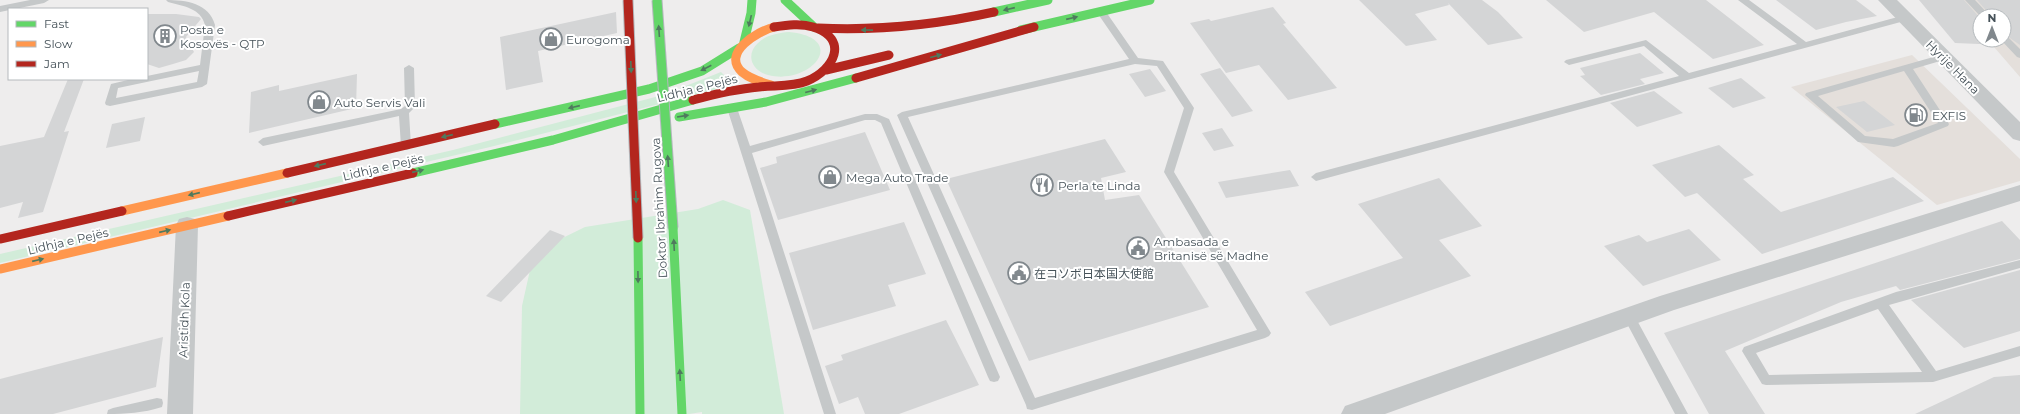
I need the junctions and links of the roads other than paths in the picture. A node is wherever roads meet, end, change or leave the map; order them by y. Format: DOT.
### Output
graph roads {
  1 [pos="44,0"];
  2 [pos="171,0"];
  3 [pos="628,0"];
  4 [pos="657,0"];
  5 [pos="752,0"];
  6 [pos="785,0"];
  7 [pos="1048,0"];
  8 [pos="1150,0"];
  9 [pos="1743,0"];
  10 [pos="1887,0"];
  11 [pos="1970,0"];
  12 [pos="0,8"];
  13 [pos="1977,8"];
  14 [pos="1101,11"];
  15 [pos="1905,18"];
  16 [pos="816,27"];
  17 [pos="1034,27"];
  18 [pos="742,45"];
  19 [pos="1804,45"];
  20 [pos="2012,46"];
  21 [pos="926,48"];
  22 [pos="898,53"];
  23 [pos="2020,55"];
  24 [pos="1944,57"];
  25 [pos="1135,61"];
  26 [pos="1569,62"];
  27 [pos="204,67"];
  28 [pos="409,68"];
  29 [pos="1907,68"];
  30 [pos="826,70"];
  31 [pos="1687,77"];
  32 [pos="148,79"];
  33 [pos="142,80"];
  34 [pos="771,85"];
  35 [pos="732,108"];
  36 [pos="404,112"];
  37 [pos="576,134"];
  38 [pos="2020,134"];
  39 [pos="263,142"];
  40 [pos="406,146"];
  41 [pos="746,151"];
  42 [pos="1316,177"];
  43 [pos="2020,193"];
  44 [pos="187,226"];
  45 [pos="0,238"];
  46 [pos="2020,264"];
  47 [pos="0,269"];
  48 [pos="1881,303"];
  49 [pos="1629,316"];
  50 [pos="2020,351"];
  51 [pos="1933,376"];
  52 [pos="994,378"];
  53 [pos="157,403"];
  54 [pos="114,414"];
  55 [pos="180,414"];
  56 [pos="640,414"];
  57 [pos="682,414"];
  58 [pos="830,414"];
  59 [pos="1354,414"];
  60 [pos="1682,414"];
  1 -- 12 [label="lane"];
  2 -- 27 [label="lane"];
  3 -- 56 [label="main road, Doktor Ibrahim Rugova, one-way, bridge"];
  57 -- 4 [label="main road, Doktor Ibrahim Rugova, one-way, bridge"];
  5 -- 18 [label="main road, one-way"];
  6 -- 16 [label="main road"];
  7 -- 16 [label="main road, Lidhja e Pejës, one-way"];
  8 -- 14 [label="main road"];
  9 -- 19 [label="lane"];
  10 -- 15 [label="street, Hyrije Hana"];
  11 -- 13 [label="lane"];
  17 -- 14 [label="main road, one-way"];
  14 -- 25 [label="lane"];
  15 -- 19 [label="lane"];
  15 -- 24 [label="street, Hyrije Hana"];
  16 -- 18 [label="main road, Lidhja e Pejës"];
  16 -- 30 [label="main road"];
  17 -- 21 [label="main road"];
  35 -- 17 [label="main road, one-way"];
  18 -- 34 [label="main road, Lidhja e Pejës"];
  18 -- 40 [label="main road, Lidhja e Pejës, one-way"];
  19 -- 31 [label="lane"];
  20 -- 23 [label="lane"];
  22 -- 30 [label="main road, Lidhja e Pejës"];
  24 -- 29 [label="lane"];
  24 -- 38 [label="street, Hyrije Hana"];
  25 -- 25 [label="lane"];
  26 -- 31 [label="lane"];
  27 -- 32 [label="lane"];
  27 -- 33 [label="lane"];
  28 -- 36 [label="lane"];
  29 -- 29 [label="lane"];
  30 -- 34 [label="main road, Lidhja e Pejës"];
  31 -- 42 [label="lane"];
  34 -- 37 [label="main road, Lidhja e Pejës"];
  37 -- 35 [label="main road, one-way"];
  35 -- 41 [label="lane"];
  36 -- 39 [label="lane"];
  36 -- 40 [label="lane"];
  44 -- 37 [label="main road, Lidhja e Pejës, one-way"];
  40 -- 45 [label="main road, Lidhja e Pejës, one-way"];
  41 -- 52 [label="lane"];
  41 -- 58 [label="lane"];
  43 -- 49 [label="street"];
  47 -- 44 [label="main road, Lidhja e Pejës, one-way"];
  44 -- 55 [label="street, Aristidh Kola"];
  46 -- 48 [label="lane"];
  48 -- 51 [label="lane"];
  48 -- 51 [label="lane"];
  49 -- 59 [label="street"];
  49 -- 60 [label="lane"];
  50 -- 51 [label="lane"];
  53 -- 54 [label="lane"];
}
